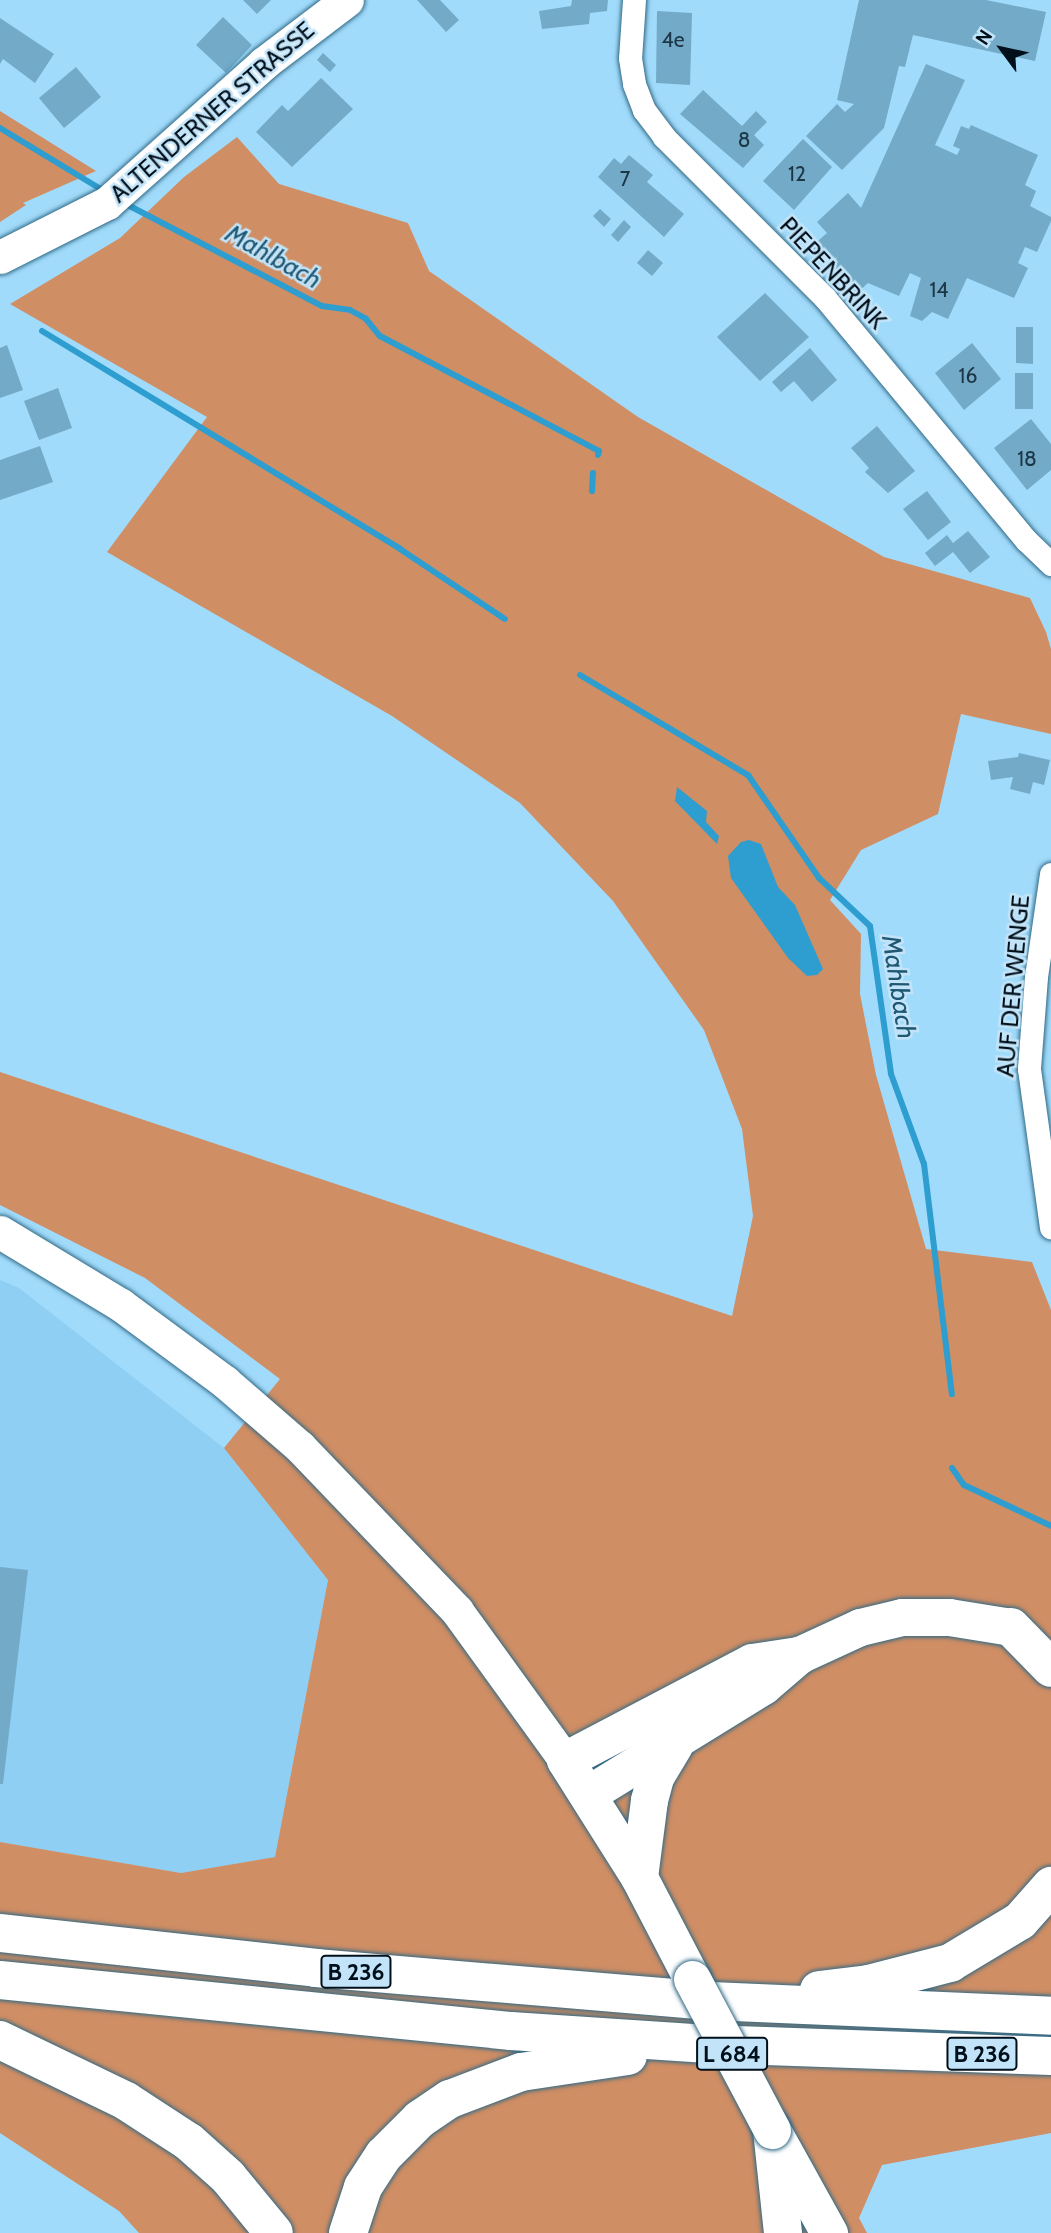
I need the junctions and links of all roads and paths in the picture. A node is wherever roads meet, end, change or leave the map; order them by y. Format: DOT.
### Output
graph roads {
  1 [pos="347,0"];
  2 [pos="634,0"];
  3 [pos="0,257"];
  4 [pos="1051,564"];
  5 [pos="1051,874"];
  6 [pos="1051,1227"];
  7 [pos="0,1232"];
  8 [pos="1011,1627"];
  9 [pos="1051,1635"];
  10 [pos="799,1654"];
  11 [pos="1051,1668"];
  12 [pos="674,1745"];
  13 [pos="565,1760"];
  14 [pos="588,1794"];
  15 [pos="644,1886"];
  16 [pos="1051,1886"];
  17 [pos="0,1933"];
  18 [pos="0,1980"];
  19 [pos="713,2001"];
  20 [pos="1051,2016"];
  21 [pos="0,2040"];
  22 [pos="708,2044"];
  23 [pos="1051,2056"];
  24 [pos="778,2148"];
  25 [pos="274,2233"];
  26 [pos="348,2233"];
  27 [pos="783,2233"];
  28 [pos="829,2233"];
  1 -- 3 [label="main road, ALTENDERNER STRASSE"];
  2 -- 4 [label="street, PIEPENBRINK"];
  5 -- 6 [label="street, AUF DER WENGE"];
  7 -- 13 [label="main road, L 684"];
  8 -- 9 [label="main road"];
  8 -- 10 [label="main road"];
  8 -- 11 [label="highway"];
  10 -- 12 [label="main road"];
  10 -- 13 [label="main road"];
  12 -- 14 [label="main road"];
  12 -- 15 [label="main road"];
  13 -- 14 [label="main road, L 684"];
  14 -- 15 [label="main road, L 684"];
  15 -- 24 [label="main road, L 684, bridge"];
  16 -- 19 [label="highway"];
  17 -- 19 [label="highway, B 236"];
  18 -- 22 [label="highway, B 236"];
  19 -- 20 [label="highway, B 236"];
  21 -- 25 [label="highway"];
  22 -- 23 [label="highway, B 236"];
  22 -- 26 [label="highway"];
  24 -- 27 [label="highway"];
  24 -- 28 [label="main road, L 684"];
}
